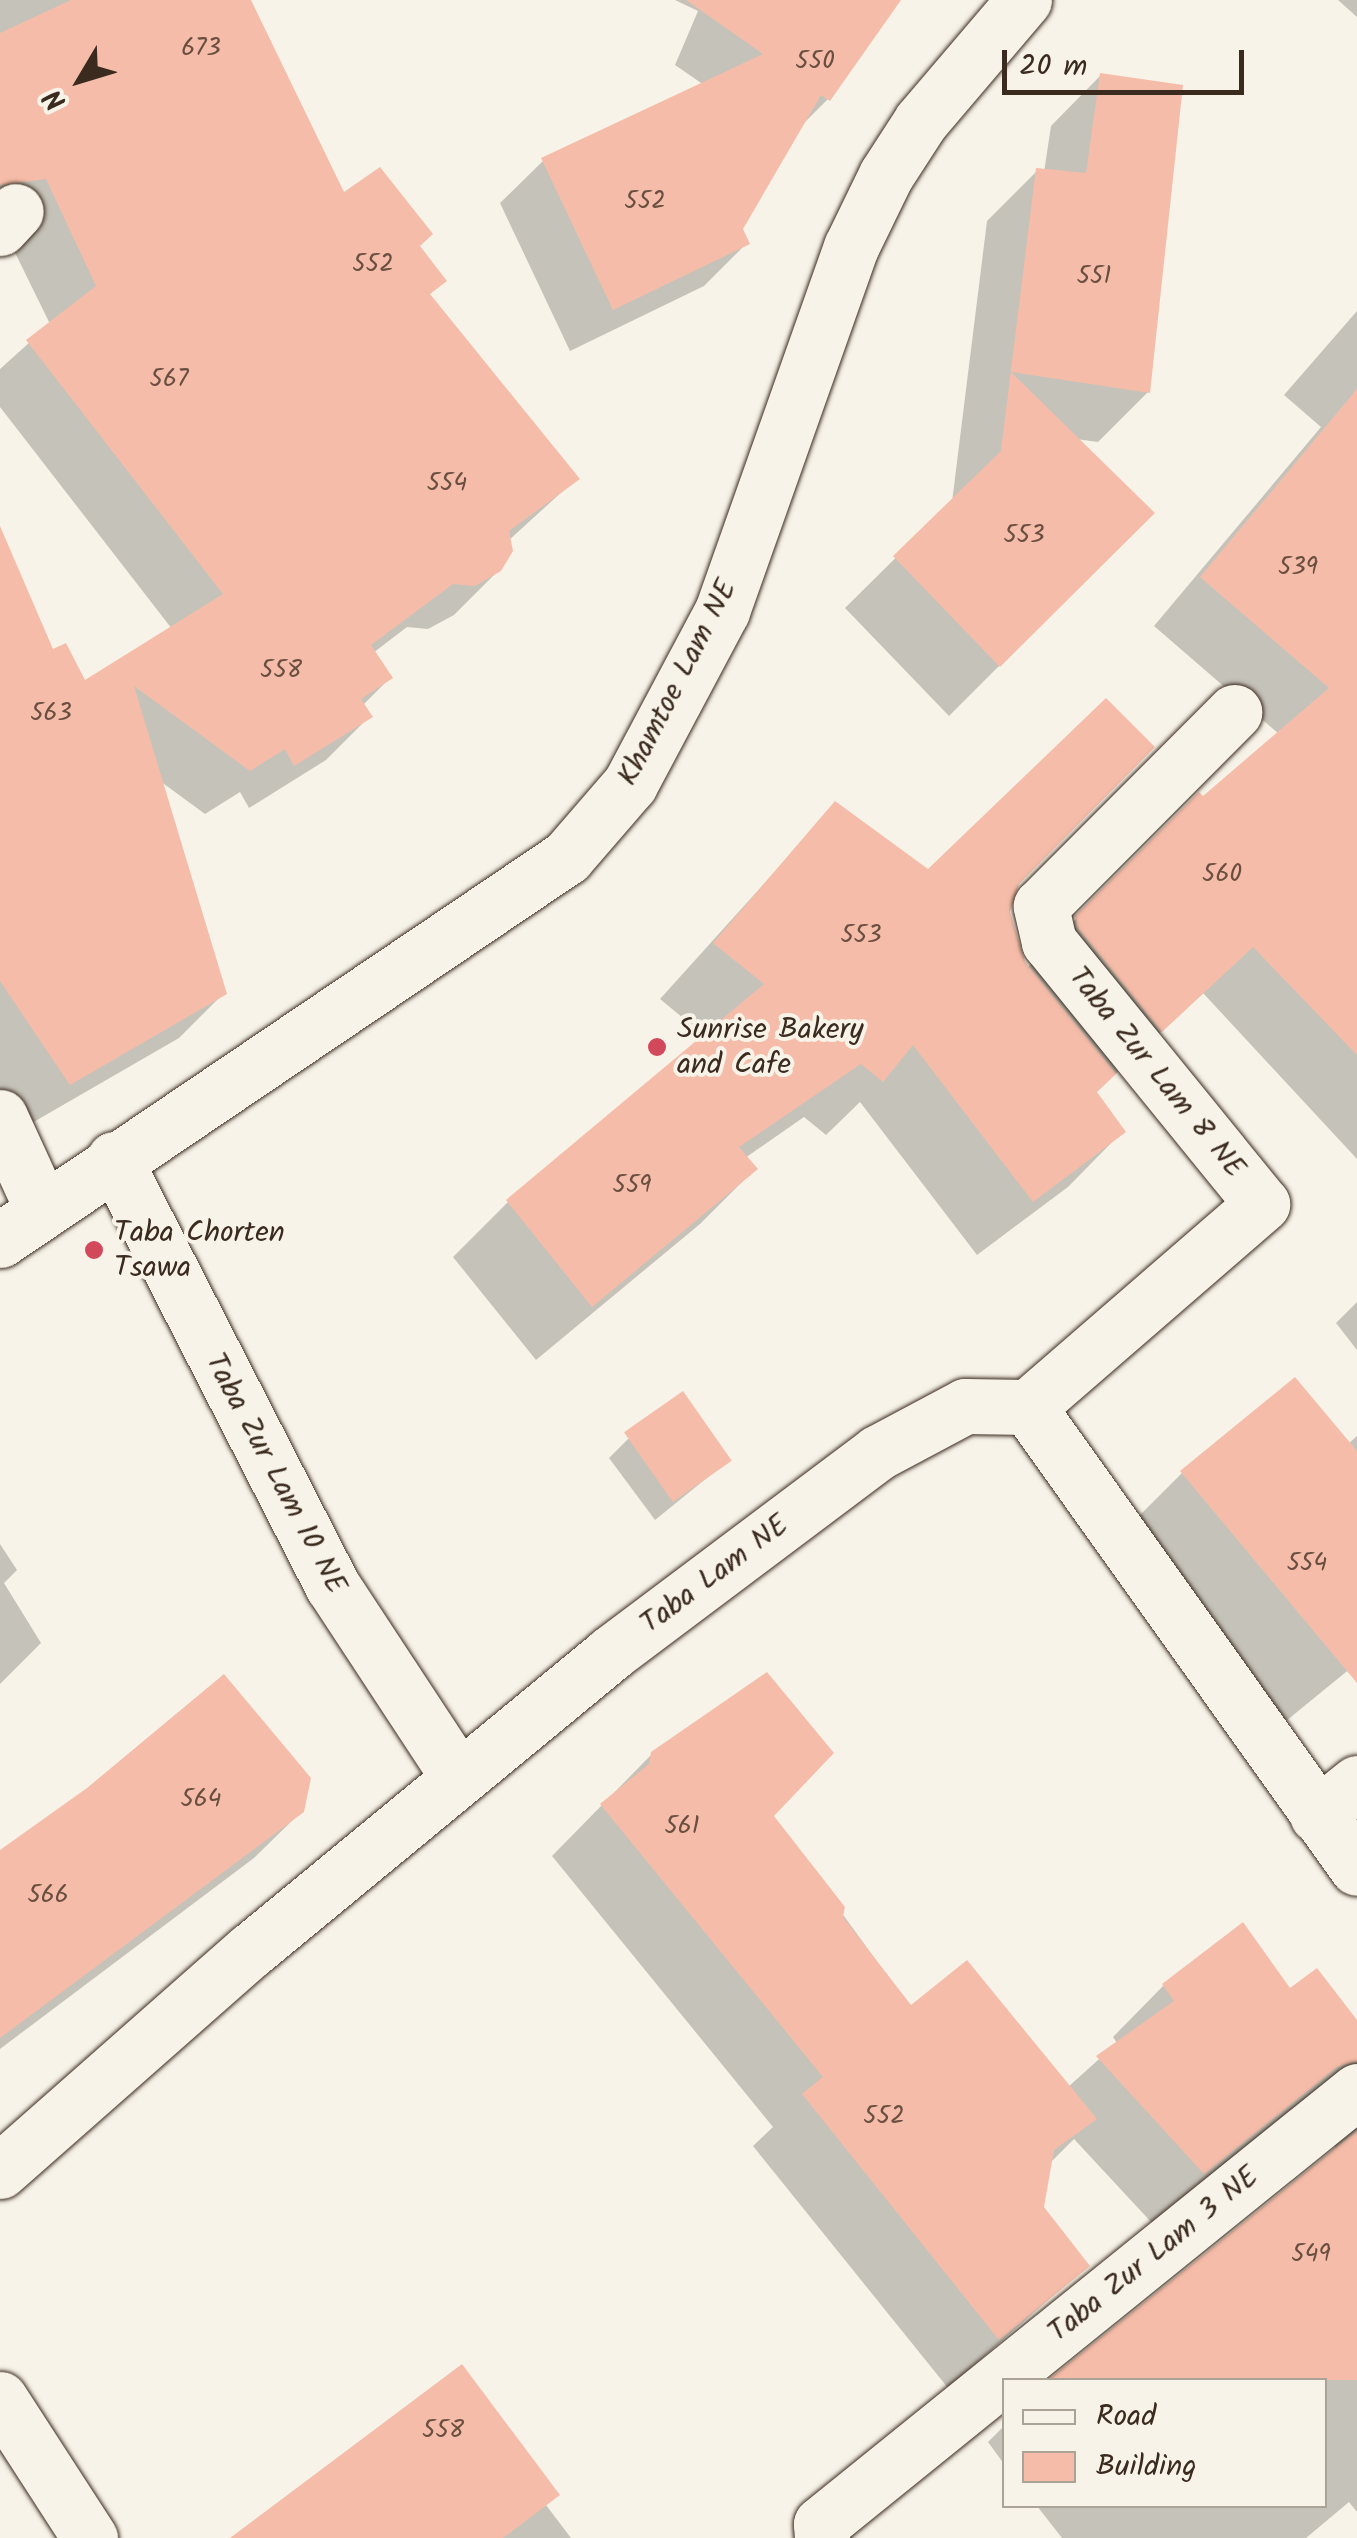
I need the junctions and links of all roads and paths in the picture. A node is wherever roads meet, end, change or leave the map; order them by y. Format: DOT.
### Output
graph roads {
  1 [pos="1024,0"];
  2 [pos="1234,712"];
  3 [pos="0,1118"];
  4 [pos="114,1159"];
  5 [pos="22,1226"];
  6 [pos="1028,1407"];
  7 [pos="458,1777"];
  8 [pos="1337,1799"];
  9 [pos="1357,1868"];
  10 [pos="1357,2091"];
  11 [pos="0,2172"];
  12 [pos="0,2399"];
  13 [pos="90,2538"];
  14 [pos="822,2538"];
  1 -- 4 [label="street, Khamtoe Lam NE"];
  2 -- 6 [label="street, Taba Zur Lam 8 NE"];
  3 -- 5 [label="street"];
  4 -- 5 [label="street, Khamtoe Lam NE"];
  4 -- 7 [label="street, Taba Zur Lam 10 NE"];
  6 -- 7 [label="street, Taba Lam NE"];
  6 -- 8 [label="street"];
  7 -- 11 [label="street, Taba Lam NE"];
  8 -- 9 [label="street"];
  10 -- 14 [label="street, Taba Zur Lam 3 NE"];
  12 -- 13 [label="street"];
}
